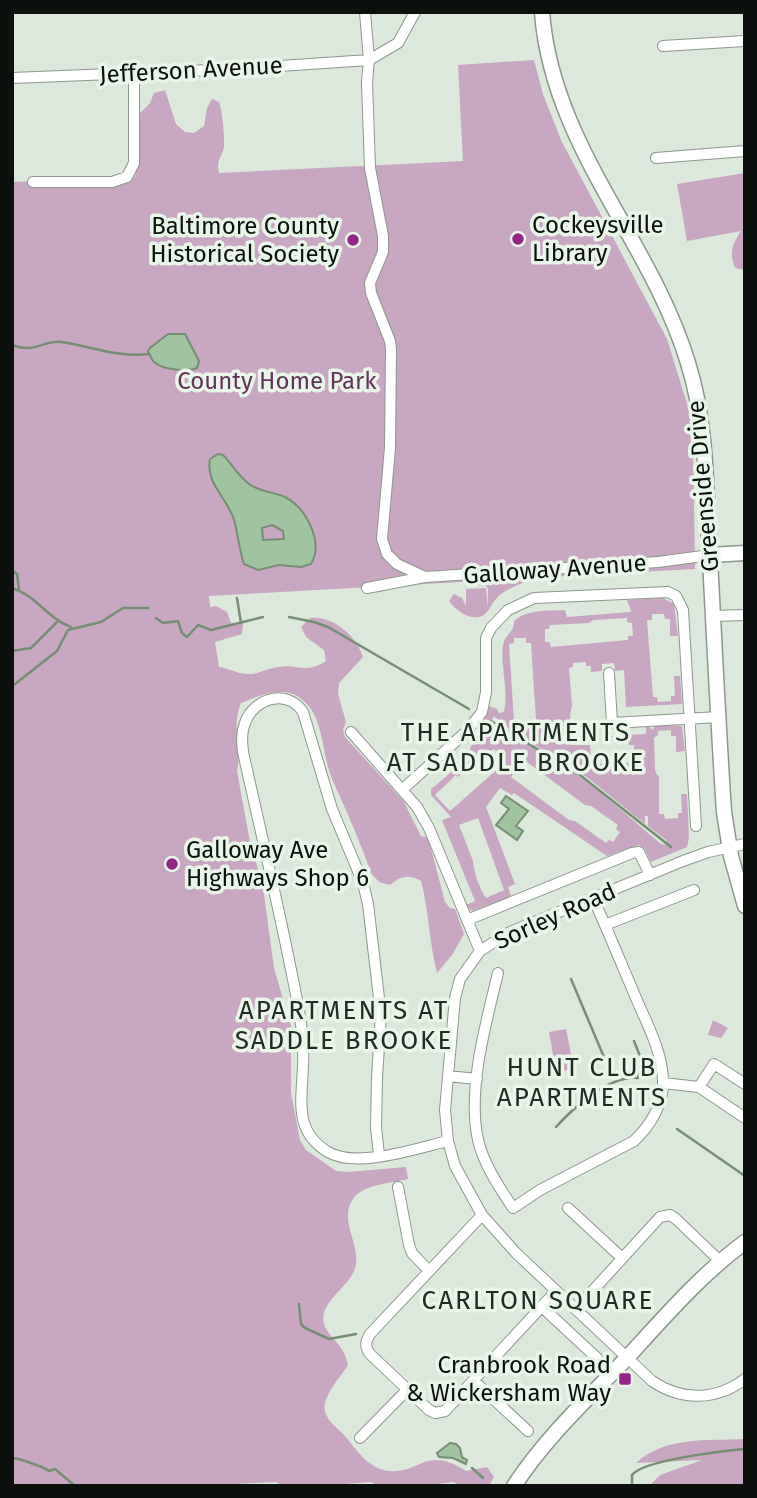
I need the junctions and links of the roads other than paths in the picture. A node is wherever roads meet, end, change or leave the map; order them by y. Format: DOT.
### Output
graph roads {
  1 [pos="365,12"];
  2 [pos="415,12"];
  3 [pos="542,12"];
  4 [pos="745,41"];
  5 [pos="663,46"];
  6 [pos="369,61"];
  7 [pos="134,74"];
  8 [pos="12,78"];
  9 [pos="745,151"];
  10 [pos="656,158"];
  11 [pos="33,182"];
  12 [pos="745,553"];
  13 [pos="710,555"];
  14 [pos="425,577"];
  15 [pos="367,588"];
  16 [pos="745,615"];
  17 [pos="713,616"];
  18 [pos="609,673"];
  19 [pos="719,717"];
  20 [pos="690,718"];
  21 [pos="351,732"];
  22 [pos="403,789"];
  23 [pos="696,826"];
  24 [pos="745,844"];
  25 [pos="729,847"];
  26 [pos="650,875"];
  27 [pos="694,890"];
  28 [pos="593,898"];
  29 [pos="745,906"];
  30 [pos="467,920"];
  31 [pos="605,925"];
  32 [pos="480,951"];
  33 [pos="498,973"];
  34 [pos="448,1076"];
  35 [pos="477,1079"];
  36 [pos="663,1083"];
  37 [pos="745,1084"];
  38 [pos="699,1087"];
  39 [pos="745,1118"];
  40 [pos="448,1141"];
  41 [pos="379,1156"];
  42 [pos="398,1187"];
  43 [pos="568,1208"];
  44 [pos="482,1215"];
  45 [pos="745,1242"];
  46 [pos="622,1258"];
  47 [pos="720,1261"];
  48 [pos="429,1271"];
  49 [pos="556,1291"];
  50 [pos="542,1307"];
  51 [pos="576,1309"];
  52 [pos="627,1357"];
  53 [pos="597,1358"];
  54 [pos="745,1379"];
  55 [pos="474,1381"];
  56 [pos="407,1390"];
  57 [pos="528,1431"];
  58 [pos="360,1438"];
  59 [pos="514,1486"];
  1 -- 6 [label="street"];
  2 -- 6 [label="street"];
  3 -- 13 [label="street, Greenside Drive"];
  4 -- 5 [label="street"];
  6 -- 7 [label="street, Jefferson Avenue"];
  6 -- 14 [label="street"];
  7 -- 8 [label="street, Jefferson Avenue"];
  7 -- 11 [label="street"];
  9 -- 10 [label="street"];
  12 -- 13 [label="street, Galloway Avenue"];
  13 -- 14 [label="street, Galloway Avenue"];
  13 -- 17 [label="street, Greenside Drive"];
  14 -- 15 [label="street, Galloway Avenue"];
  16 -- 17 [label="street"];
  17 -- 19 [label="street, Greenside Drive"];
  18 -- 20 [label="street"];
  19 -- 20 [label="street"];
  19 -- 25 [label="street, Greenside Drive"];
  20 -- 22 [label="street"];
  20 -- 23 [label="street"];
  21 -- 22 [label="street"];
  22 -- 30 [label="street"];
  24 -- 25 [label="street, Sorley Road"];
  25 -- 26 [label="street, Sorley Road"];
  25 -- 29 [label="street, Greenside Drive"];
  26 -- 28 [label="street, Sorley Road"];
  26 -- 30 [label="street"];
  27 -- 31 [label="street"];
  28 -- 31 [label="street"];
  28 -- 32 [label="street, Sorley Road"];
  30 -- 32 [label="street"];
  31 -- 36 [label="street"];
  32 -- 34 [label="street, Sorley Road"];
  33 -- 35 [label="street"];
  34 -- 35 [label="street"];
  34 -- 40 [label="street, Sorley Road"];
  35 -- 36 [label="street"];
  36 -- 38 [label="street"];
  37 -- 38 [label="street"];
  38 -- 39 [label="street"];
  40 -- 41 [label="street"];
  40 -- 44 [label="street, Sorley Road"];
  41 -- 41 [label="street"];
  42 -- 48 [label="street"];
  43 -- 46 [label="street"];
  44 -- 48 [label="street"];
  44 -- 49 [label="street, Sorley Road"];
  45 -- 47 [label="street"];
  46 -- 47 [label="street"];
  46 -- 51 [label="street"];
  47 -- 52 [label="street"];
  48 -- 56 [label="street"];
  49 -- 50 [label="street"];
  49 -- 51 [label="street, Sorley Road"];
  50 -- 53 [label="street"];
  50 -- 55 [label="street"];
  51 -- 52 [label="street, Sorley Road"];
  52 -- 54 [label="street, Sorley Road"];
  52 -- 59 [label="street"];
  55 -- 56 [label="street"];
  55 -- 57 [label="street"];
  56 -- 58 [label="street"];
}
